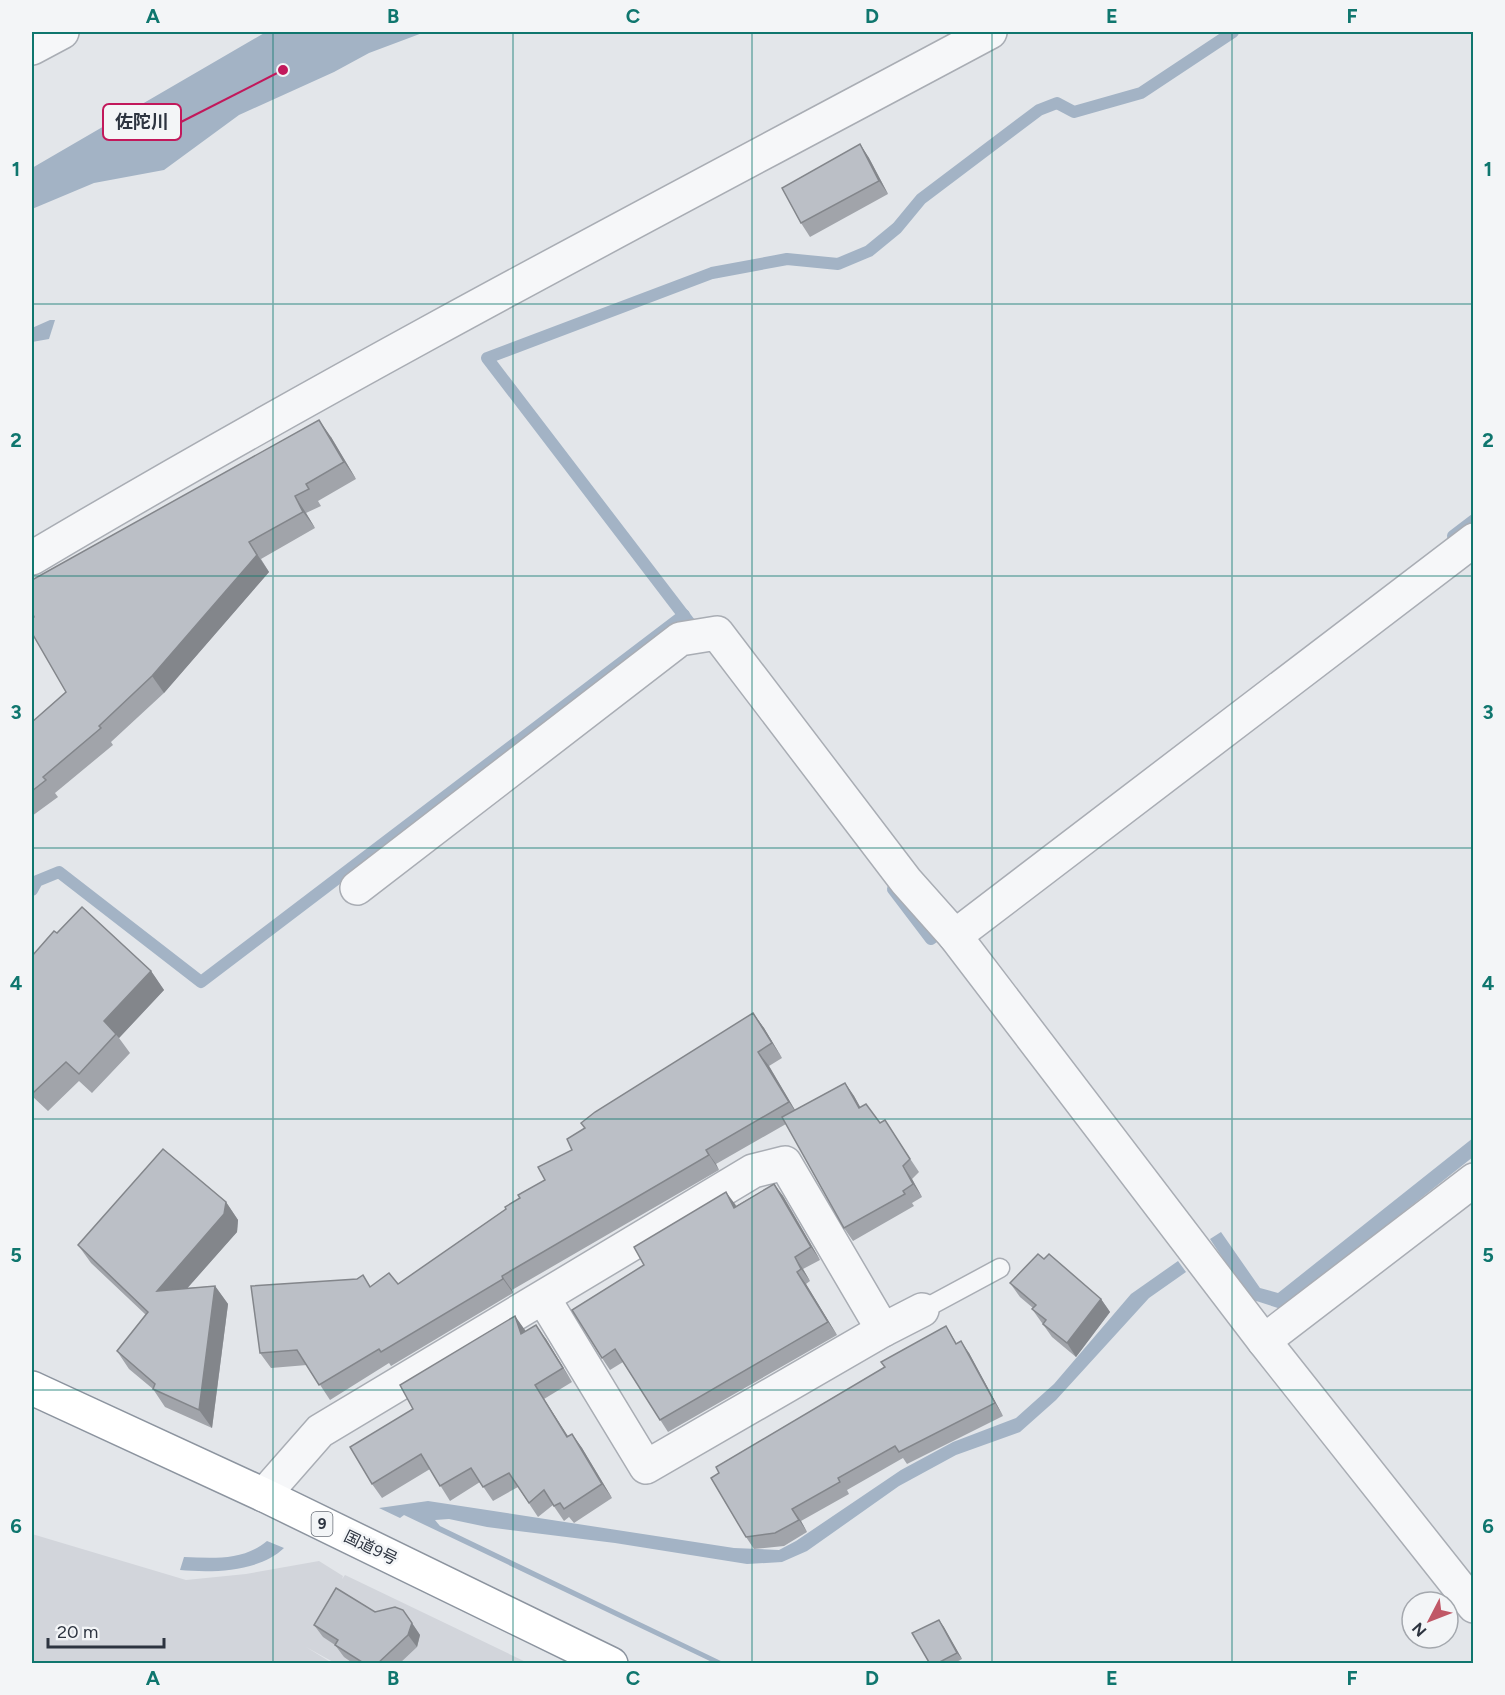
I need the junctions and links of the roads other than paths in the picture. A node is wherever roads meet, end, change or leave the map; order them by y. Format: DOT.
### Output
graph roads {
  1 [pos="62,32"];
  2 [pos="990,32"];
  3 [pos="32,48"];
  4 [pos="1473,540"];
  5 [pos="32,558"];
  6 [pos="357,888"];
  7 [pos="955,936"];
  8 [pos="1473,1180"];
  9 [pos="1000,1268"];
  10 [pos="544,1299"];
  11 [pos="922,1310"];
  12 [pos="883,1330"];
  13 [pos="1264,1341"];
  14 [pos="36,1396"];
  15 [pos="264,1496"];
  16 [pos="1473,1606"];
  17 [pos="611,1664"];
  1 -- 3 [label="street"];
  2 -- 5 [label="street"];
  4 -- 7 [label="street"];
  6 -- 7 [label="street"];
  7 -- 13 [label="street"];
  8 -- 13 [label="street"];
  9 -- 11 [label="lane"];
  10 -- 12 [label="street"];
  10 -- 12 [label="street"];
  10 -- 15 [label="street"];
  11 -- 12 [label="street"];
  13 -- 16 [label="street"];
  14 -- 15 [label="highway, 国道9号 / 9"];
  15 -- 17 [label="highway, 国道9号 / 9"];
}
